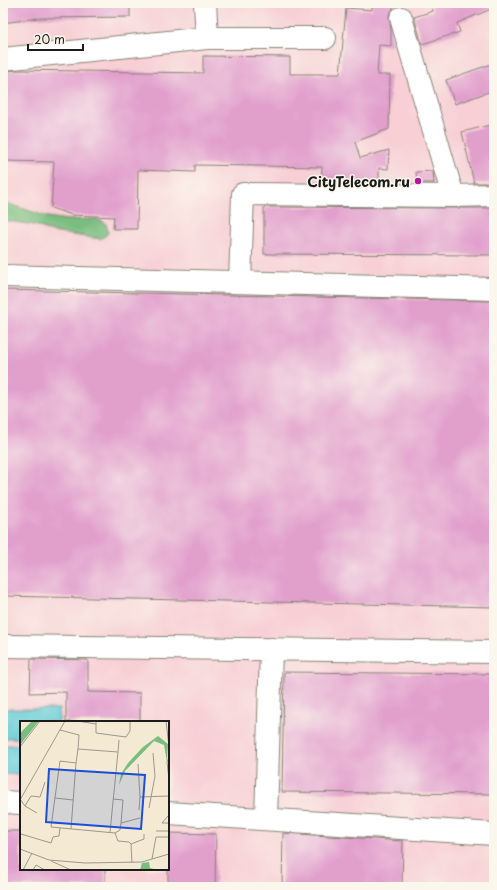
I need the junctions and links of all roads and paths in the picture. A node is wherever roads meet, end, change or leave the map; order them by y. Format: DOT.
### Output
graph roads {
  1 [pos="205,3"];
  2 [pos="401,18"];
  3 [pos="207,38"];
  4 [pos="325,38"];
  5 [pos="3,59"];
  6 [pos="494,195"];
  7 [pos="453,196"];
  8 [pos="3,276"];
  9 [pos="240,282"];
  10 [pos="494,289"];
  11 [pos="3,646"];
  12 [pos="271,649"];
  13 [pos="494,652"];
  14 [pos="3,802"];
  15 [pos="20,803"];
  16 [pos="169,813"];
  17 [pos="266,819"];
  18 [pos="494,834"];
  1 -- 3 [label="lane"];
  2 -- 7 [label="lane"];
  3 -- 4 [label="lane"];
  3 -- 5 [label="lane"];
  6 -- 7 [label="lane"];
  7 -- 9 [label="lane"];
  8 -- 9 [label="lane"];
  9 -- 10 [label="lane"];
  11 -- 12 [label="lane"];
  12 -- 13 [label="lane"];
  12 -- 17 [label="lane"];
  14 -- 15 [label="lane"];
  16 -- 17 [label="lane"];
  17 -- 18 [label="lane"];
}
